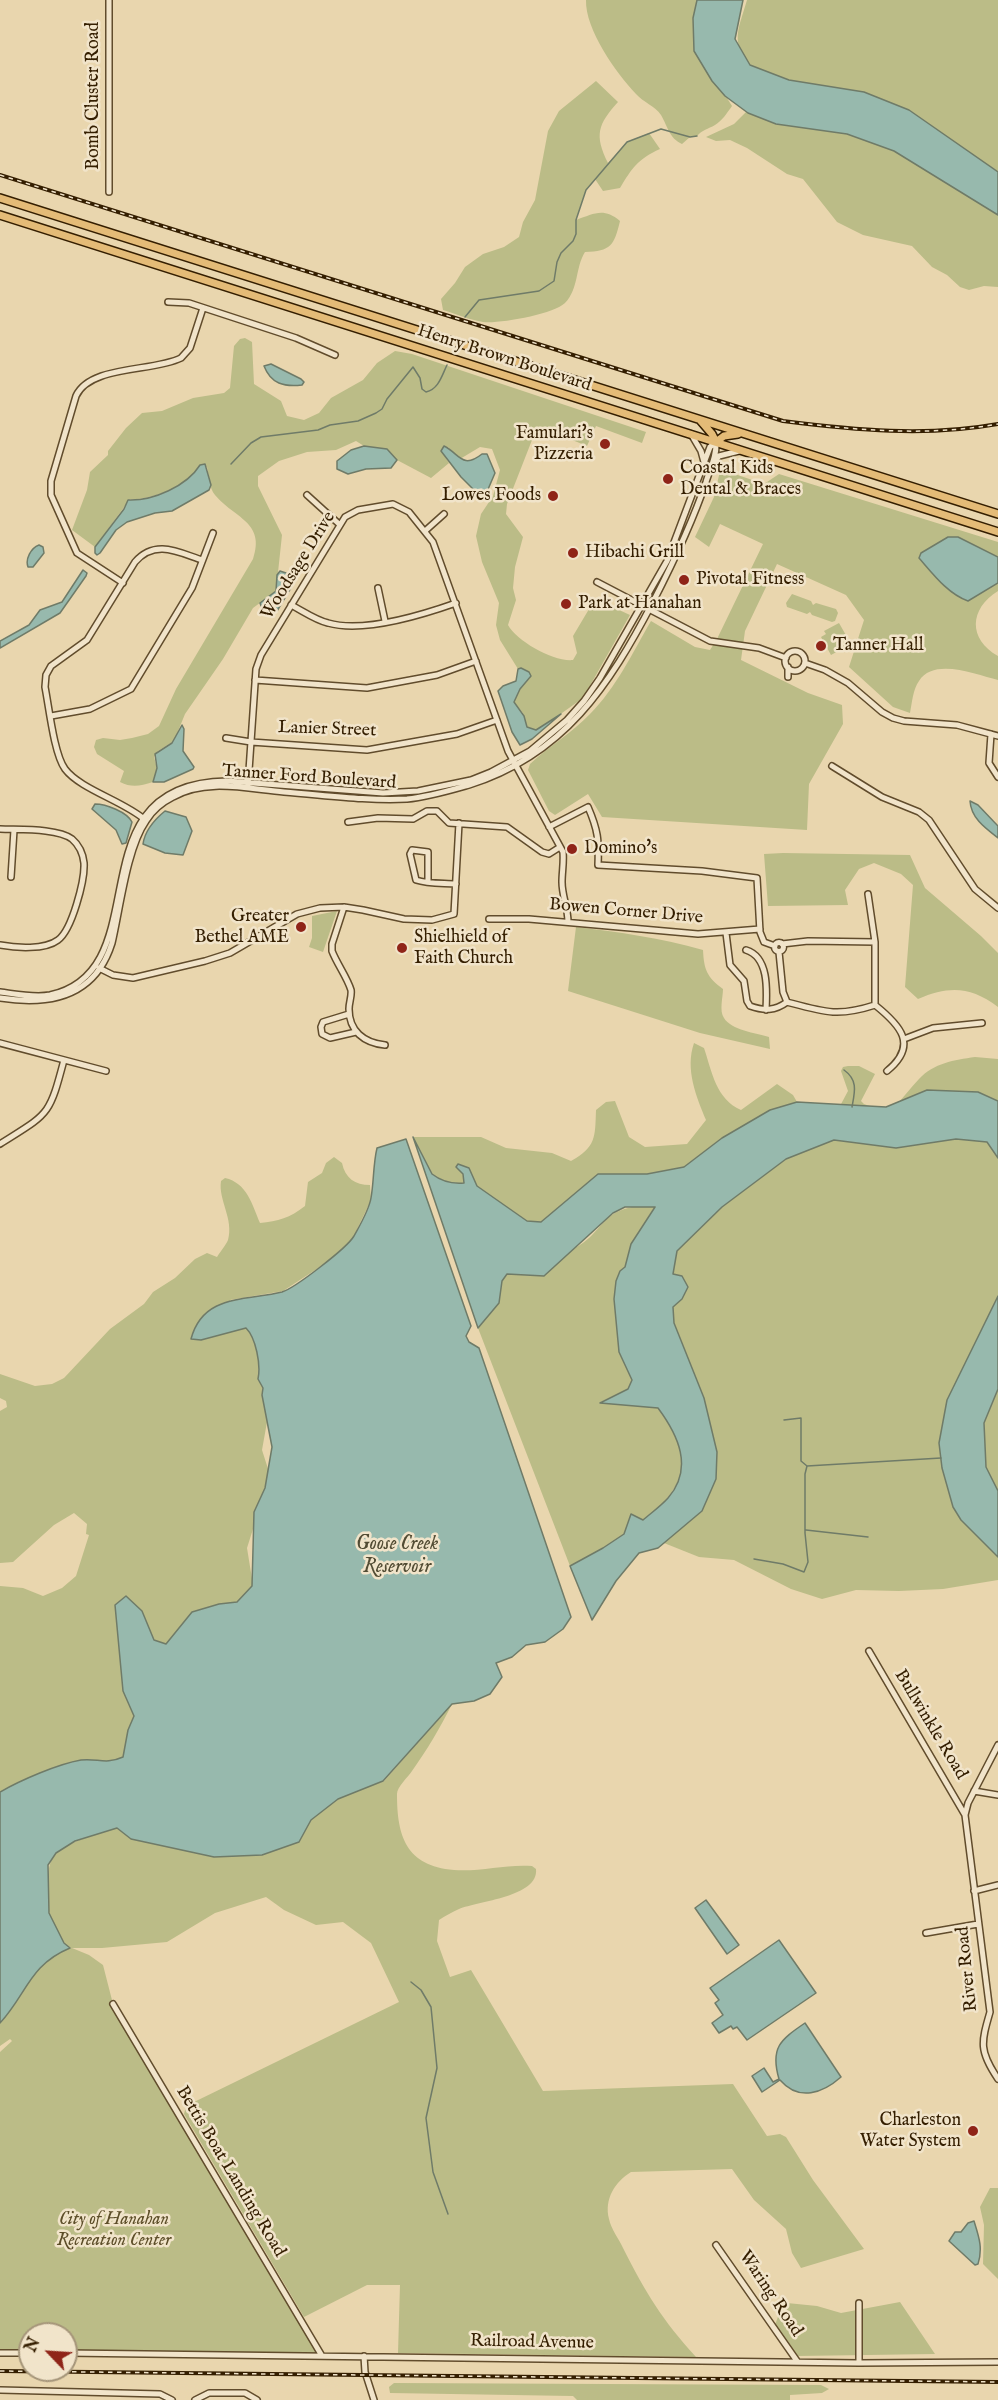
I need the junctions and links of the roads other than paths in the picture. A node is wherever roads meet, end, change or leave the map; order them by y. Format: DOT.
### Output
graph roads {
  1 [pos="109,0"];
  2 [pos="109,192"];
  3 [pos="0,198"];
  4 [pos="0,214"];
  5 [pos="168,302"];
  6 [pos="203,308"];
  7 [pos="335,355"];
  8 [pos="699,420"];
  9 [pos="741,433"];
  10 [pos="691,434"];
  11 [pos="716,442"];
  12 [pos="739,451"];
  13 [pos="704,462"];
  14 [pos="712,464"];
  15 [pos="307,495"];
  16 [pos="444,514"];
  17 [pos="998,514"];
  18 [pos="339,524"];
  19 [pos="425,531"];
  20 [pos="998,532"];
  21 [pos="213,533"];
  22 [pos="202,560"];
  23 [pos="597,582"];
  24 [pos="123,583"];
  25 [pos="378,588"];
  26 [pos="456,603"];
  27 [pos="291,604"];
  28 [pos="642,606"];
  29 [pos="648,610"];
  30 [pos="385,621"];
  31 [pos="786,658"];
  32 [pos="476,661"];
  33 [pos="805,663"];
  34 [pos="788,667"];
  35 [pos="796,671"];
  36 [pos="38,673"];
  37 [pos="46,675"];
  38 [pos="255,680"];
  39 [pos="51,716"];
  40 [pos="496,720"];
  41 [pos="991,734"];
  42 [pos="998,736"];
  43 [pos="226,738"];
  44 [pos="251,742"];
  45 [pos="515,763"];
  46 [pos="832,766"];
  47 [pos="998,777"];
  48 [pos="248,786"];
  49 [pos="144,819"];
  50 [pos="348,822"];
  51 [pos="459,824"];
  52 [pos="549,826"];
  53 [pos="0,829"];
  54 [pos="14,830"];
  55 [pos="560,846"];
  56 [pos="11,877"];
  57 [pos="428,882"];
  58 [pos="456,884"];
  59 [pos="868,894"];
  60 [pos="344,907"];
  61 [pos="998,908"];
  62 [pos="489,918"];
  63 [pos="568,922"];
  64 [pos="760,929"];
  65 [pos="726,933"];
  66 [pos="765,942"];
  67 [pos="875,942"];
  68 [pos="0,945"];
  69 [pos="777,949"];
  70 [pos="746,950"];
  71 [pos="753,952"];
  72 [pos="98,967"];
  73 [pos="0,992"];
  74 [pos="0,998"];
  75 [pos="787,1002"];
  76 [pos="875,1005"];
  77 [pos="766,1010"];
  78 [pos="350,1014"];
  79 [pos="982,1023"];
  80 [pos="356,1032"];
  81 [pos="904,1039"];
  82 [pos="0,1043"];
  83 [pos="385,1045"];
  84 [pos="64,1060"];
  85 [pos="106,1071"];
  86 [pos="887,1071"];
  87 [pos="1,1142"];
  88 [pos="869,1652"];
  89 [pos="998,1745"];
  90 [pos="974,1791"];
  91 [pos="998,1795"];
  92 [pos="965,1815"];
  93 [pos="998,1885"];
  94 [pos="974,1891"];
  95 [pos="978,1924"];
  96 [pos="926,1933"];
  97 [pos="113,2004"];
  98 [pos="998,2079"];
  99 [pos="716,2245"];
  100 [pos="859,2303"];
  101 [pos="18,2352"];
  102 [pos="0,2353"];
  103 [pos="78,2353"];
  104 [pos="322,2356"];
  105 [pos="364,2356"];
  106 [pos="797,2361"];
  107 [pos="998,2362"];
  108 [pos="859,2363"];
  109 [pos="0,2391"];
  110 [pos="172,2400"];
  111 [pos="195,2400"];
  112 [pos="257,2400"];
  113 [pos="374,2400"];
  1 -- 2 [label="street, Bomb Cluster Road"];
  3 -- 8 [label="main road, Henry Brown Boulevard"];
  4 -- 10 [label="main road, Henry Brown Boulevard"];
  5 -- 6 [label="street"];
  6 -- 7 [label="street"];
  6 -- 24 [label="street"];
  8 -- 9 [label="main road, Henry Brown Boulevard"];
  8 -- 11 [label="main road"];
  9 -- 11 [label="main road"];
  9 -- 17 [label="main road, Henry Brown Boulevard"];
  10 -- 11 [label="main road, Henry Brown Boulevard"];
  10 -- 13 [label="street"];
  11 -- 12 [label="main road, Henry Brown Boulevard"];
  11 -- 13 [label="street, Tanner Ford Boulevard"];
  11 -- 14 [label="street, Tanner Ford Boulevard"];
  12 -- 14 [label="street"];
  12 -- 20 [label="main road, Henry Brown Boulevard"];
  13 -- 28 [label="street, Tanner Ford Boulevard"];
  14 -- 29 [label="street, Tanner Ford Boulevard"];
  15 -- 18 [label="street"];
  16 -- 19 [label="street"];
  18 -- 19 [label="street, Woodsage Drive"];
  18 -- 27 [label="street, Woodsage Drive"];
  19 -- 26 [label="street, Woodsage Drive"];
  21 -- 22 [label="street"];
  22 -- 24 [label="street"];
  22 -- 39 [label="street"];
  23 -- 28 [label="street"];
  24 -- 37 [label="street"];
  25 -- 30 [label="street"];
  26 -- 30 [label="street"];
  26 -- 32 [label="street, Woodsage Drive"];
  27 -- 30 [label="street"];
  27 -- 38 [label="street, Woodsage Drive"];
  28 -- 29 [label="street"];
  28 -- 45 [label="street, Tanner Ford Boulevard"];
  29 -- 31 [label="street"];
  29 -- 45 [label="street, Tanner Ford Boulevard"];
  31 -- 33 [label="street"];
  31 -- 34 [label="street"];
  32 -- 38 [label="street"];
  32 -- 40 [label="street, Woodsage Drive"];
  33 -- 35 [label="street"];
  33 -- 41 [label="street"];
  34 -- 35 [label="street"];
  34 -- 35 [label="street"];
  36 -- 37 [label="street"];
  37 -- 39 [label="street"];
  38 -- 44 [label="street, Woodsage Drive"];
  39 -- 49 [label="street"];
  40 -- 44 [label="street, Lanier Street"];
  40 -- 45 [label="street, Woodsage Drive"];
  41 -- 42 [label="street"];
  41 -- 47 [label="street"];
  43 -- 44 [label="street, Lanier Street"];
  44 -- 48 [label="street, Woodsage Drive"];
  45 -- 48 [label="street, Tanner Ford Boulevard"];
  45 -- 52 [label="street, Woodsage Drive"];
  46 -- 61 [label="street"];
  48 -- 49 [label="street, Tanner Ford Boulevard"];
  49 -- 72 [label="street, Tanner Ford Boulevard"];
  50 -- 51 [label="street"];
  51 -- 55 [label="street"];
  51 -- 58 [label="street"];
  52 -- 55 [label="street, Woodsage Drive"];
  52 -- 64 [label="street"];
  53 -- 54 [label="street"];
  54 -- 56 [label="street"];
  54 -- 68 [label="street"];
  55 -- 63 [label="street"];
  57 -- 57 [label="street"];
  57 -- 58 [label="street"];
  58 -- 60 [label="street"];
  59 -- 67 [label="street"];
  60 -- 72 [label="street"];
  60 -- 78 [label="street"];
  62 -- 63 [label="street, Bowen Corner Drive"];
  63 -- 65 [label="street, Bowen Corner Drive"];
  64 -- 65 [label="street, Bowen Corner Drive"];
  64 -- 66 [label="street"];
  65 -- 77 [label="street"];
  66 -- 69 [label="street"];
  66 -- 71 [label="street"];
  67 -- 69 [label="street"];
  67 -- 76 [label="street"];
  69 -- 75 [label="street"];
  70 -- 71 [label="street"];
  71 -- 77 [label="street"];
  72 -- 73 [label="street"];
  72 -- 74 [label="street"];
  75 -- 76 [label="street"];
  75 -- 77 [label="street"];
  76 -- 81 [label="street"];
  78 -- 80 [label="street"];
  78 -- 80 [label="street"];
  79 -- 81 [label="street"];
  80 -- 83 [label="street"];
  81 -- 86 [label="street"];
  82 -- 84 [label="street"];
  84 -- 85 [label="street"];
  84 -- 87 [label="street"];
  88 -- 92 [label="street, Bullwinkle Road"];
  89 -- 90 [label="street"];
  90 -- 91 [label="street"];
  90 -- 92 [label="street"];
  92 -- 94 [label="street, River Road"];
  93 -- 94 [label="street"];
  94 -- 95 [label="street, River Road"];
  95 -- 96 [label="street"];
  95 -- 98 [label="street, River Road"];
  97 -- 104 [label="street, Bettis Boat Landing Road"];
  99 -- 106 [label="street, Waring Road"];
  100 -- 108 [label="street"];
  101 -- 102 [label="street"];
  103 -- 104 [label="street, Railroad Avenue"];
  104 -- 105 [label="street, Railroad Avenue"];
  105 -- 106 [label="street, Railroad Avenue"];
  105 -- 113 [label="street"];
  106 -- 108 [label="street, Railroad Avenue"];
  107 -- 108 [label="street, Railroad Avenue"];
  109 -- 110 [label="street"];
  111 -- 112 [label="street"];
}
